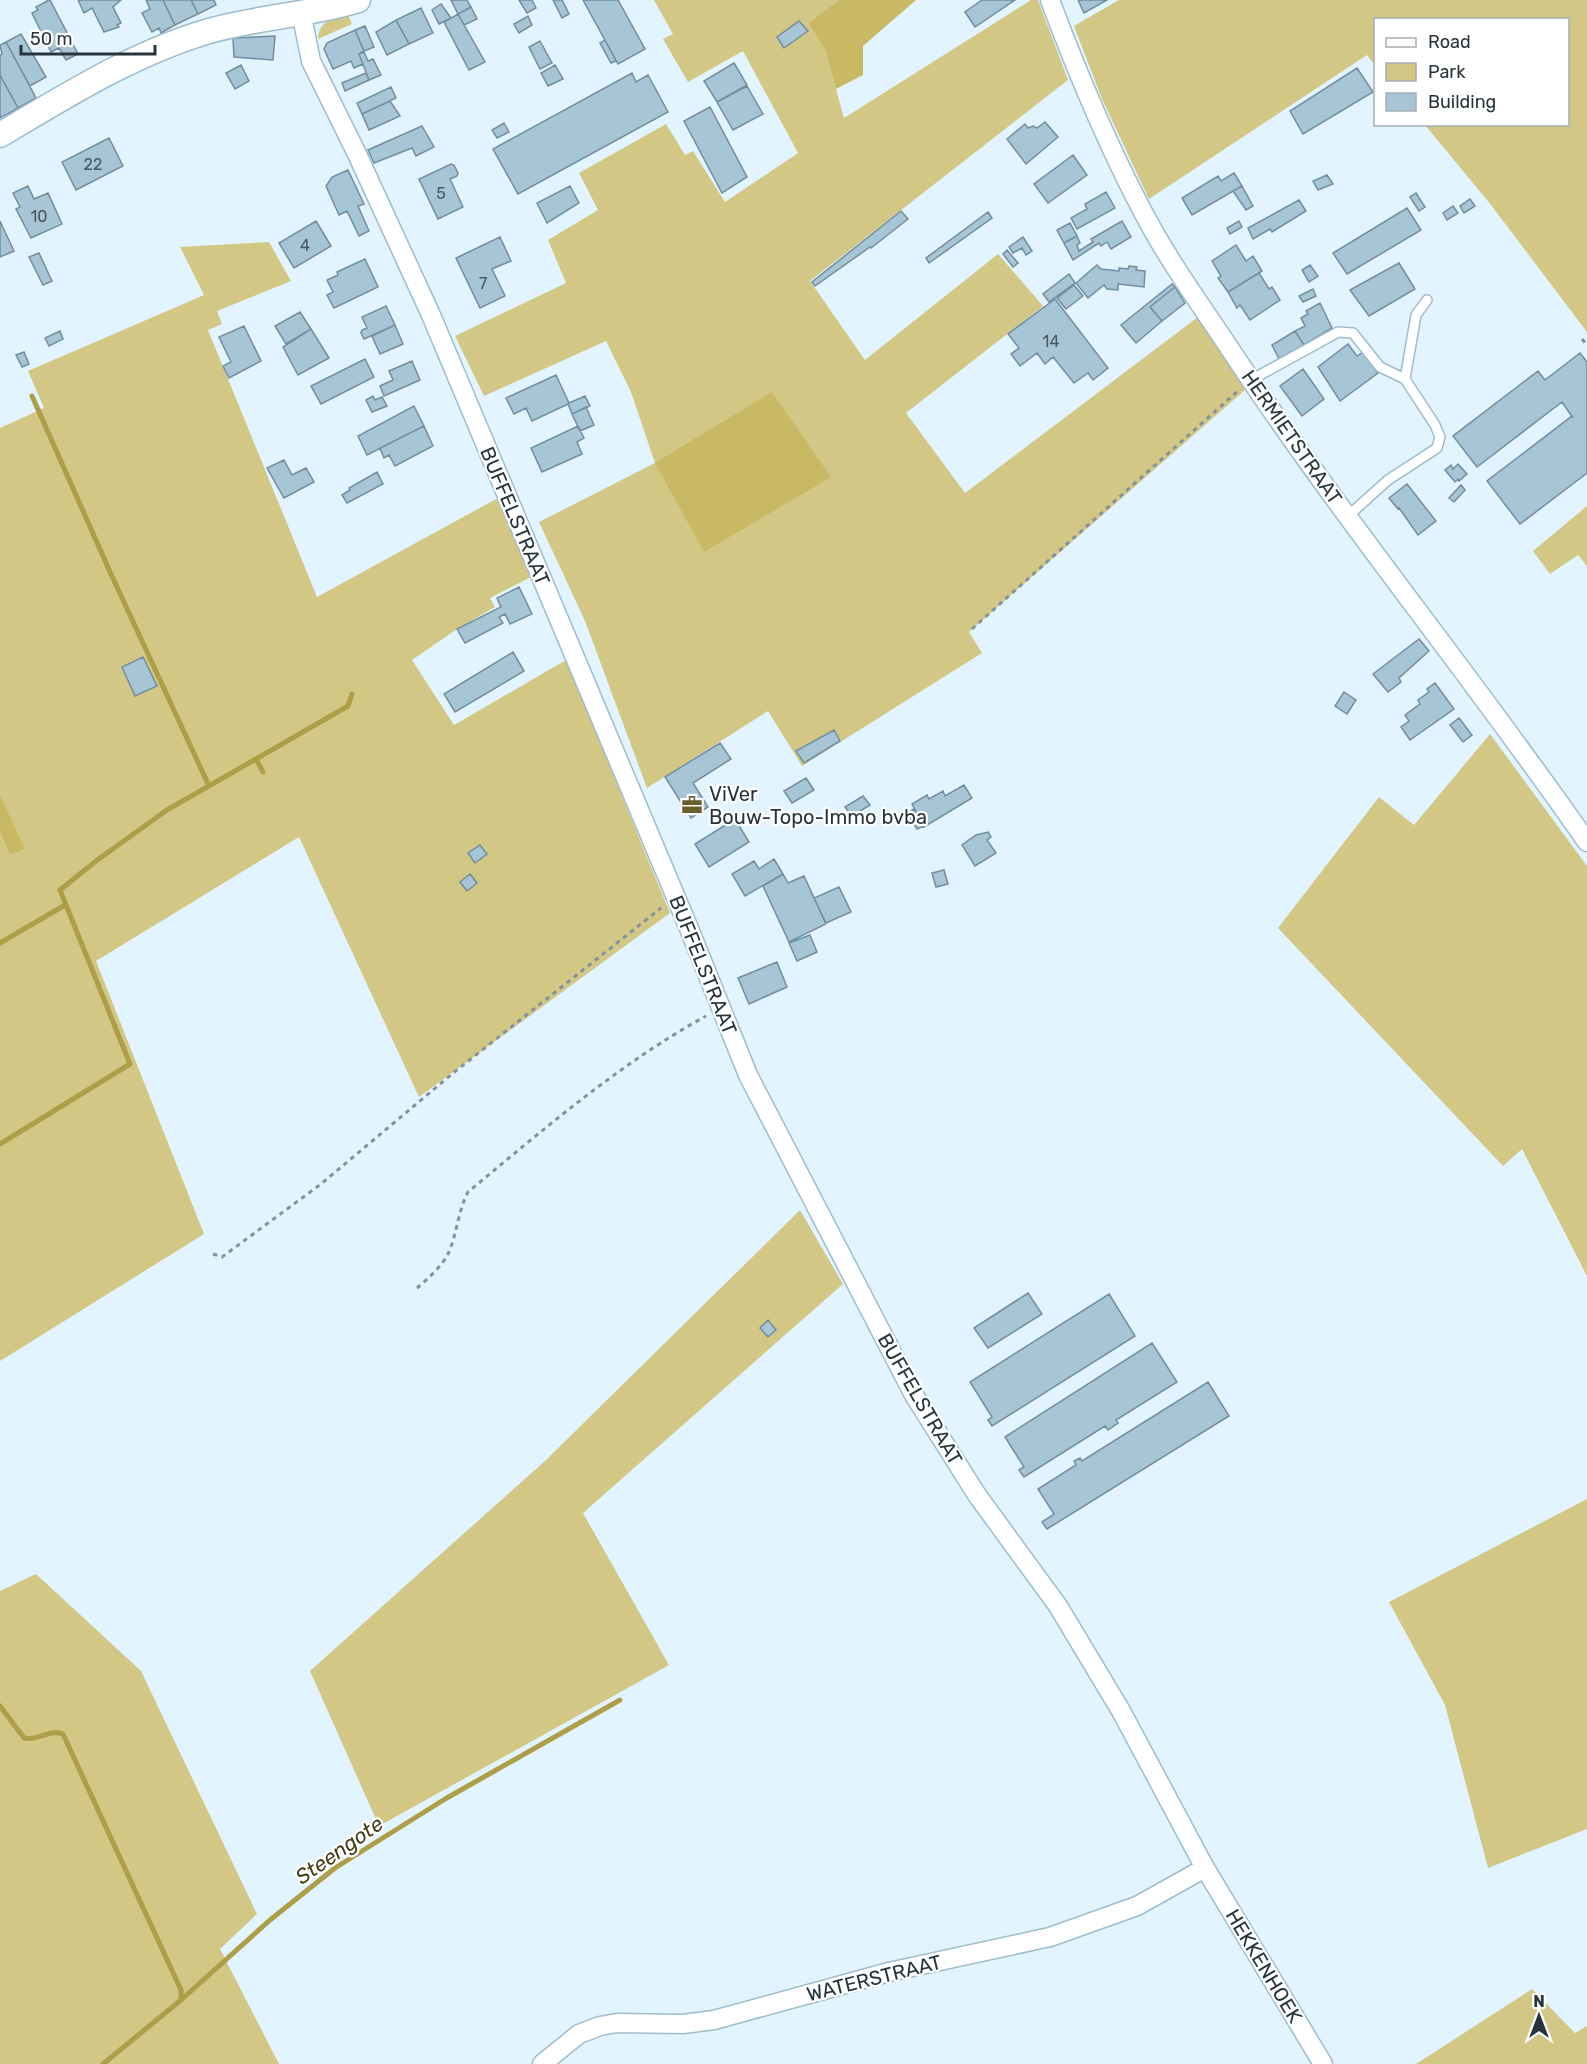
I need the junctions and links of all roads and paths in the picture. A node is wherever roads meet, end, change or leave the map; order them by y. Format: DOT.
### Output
graph roads {
  1 [pos="358,0"];
  2 [pos="1050,0"];
  3 [pos="301,12"];
  4 [pos="0,135"];
  5 [pos="1427,300"];
  6 [pos="1582,339"];
  7 [pos="1587,345"];
  8 [pos="1405,379"];
  9 [pos="1251,380"];
  10 [pos="1348,516"];
  11 [pos="972,629"];
  12 [pos="1587,842"];
  13 [pos="675,897"];
  14 [pos="721,1008"];
  15 [pos="213,1254"];
  16 [pos="417,1288"];
  17 [pos="1205,1868"];
  18 [pos="542,2064"];
  19 [pos="1323,2064"];
  1 -- 3 [label="street"];
  2 -- 9 [label="street, HERMIETSTRAAT"];
  3 -- 4 [label="street"];
  3 -- 13 [label="street, BUFFELSTRAAT"];
  5 -- 8 [label="lane"];
  6 -- 7 [label="path"];
  8 -- 9 [label="lane"];
  8 -- 10 [label="lane"];
  9 -- 10 [label="street, HERMIETSTRAAT"];
  9 -- 11 [label="path"];
  10 -- 12 [label="street, HERMIETSTRAAT"];
  13 -- 14 [label="street, BUFFELSTRAAT"];
  13 -- 15 [label="path"];
  14 -- 16 [label="path"];
  14 -- 17 [label="street, BUFFELSTRAAT"];
  17 -- 18 [label="street, WATERSTRAAT"];
  17 -- 19 [label="street, HEKKENHOEK"];
}
